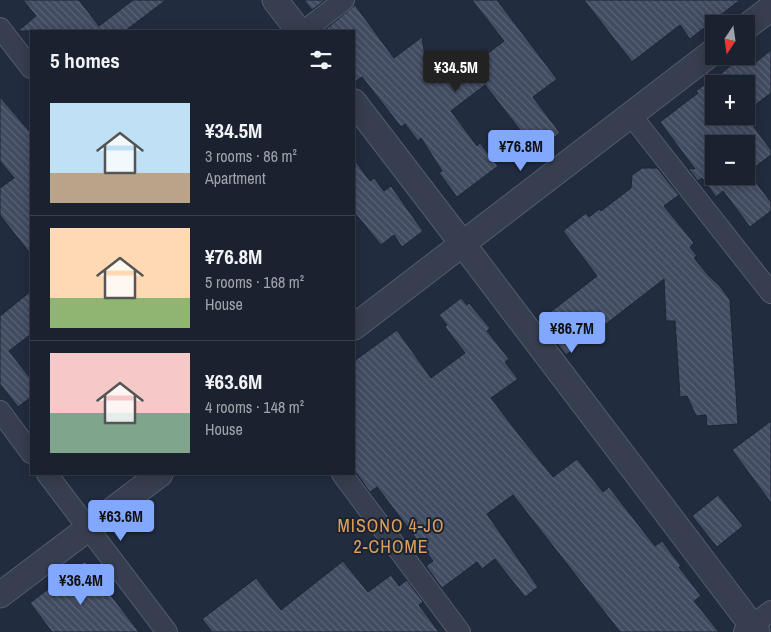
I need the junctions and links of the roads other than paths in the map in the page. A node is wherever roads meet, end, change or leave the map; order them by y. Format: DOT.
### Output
graph roads {
  1 [pos="275,0"];
  2 [pos="344,0"];
  3 [pos="771,8"];
  4 [pos="755,20"];
  5 [pos="0,28"];
  6 [pos="298,30"];
  7 [pos="305,30"];
  8 [pos="705,58"];
  9 [pos="30,67"];
  10 [pos="355,103"];
  11 [pos="630,114"];
  12 [pos="462,243"];
  13 [pos="771,293"];
  14 [pos="355,325"];
  15 [pos="0,411"];
  16 [pos="30,452"];
  17 [pos="48,475"];
  18 [pos="159,475"];
  19 [pos="343,475"];
  20 [pos="88,528"];
  21 [pos="0,595"];
  22 [pos="756,625"];
  23 [pos="167,632"];
  24 [pos="460,632"];
  1 -- 6 [label="street"];
  2 -- 7 [label="street"];
  3 -- 4 [label="street"];
  5 -- 9 [label="street"];
  8 -- 11 [label="street"];
  10 -- 12 [label="street"];
  11 -- 12 [label="street"];
  11 -- 13 [label="street"];
  12 -- 14 [label="street"];
  12 -- 22 [label="street"];
  15 -- 16 [label="street"];
  17 -- 20 [label="street"];
  18 -- 20 [label="street"];
  19 -- 24 [label="street"];
  20 -- 21 [label="street"];
  20 -- 23 [label="street"];
}
